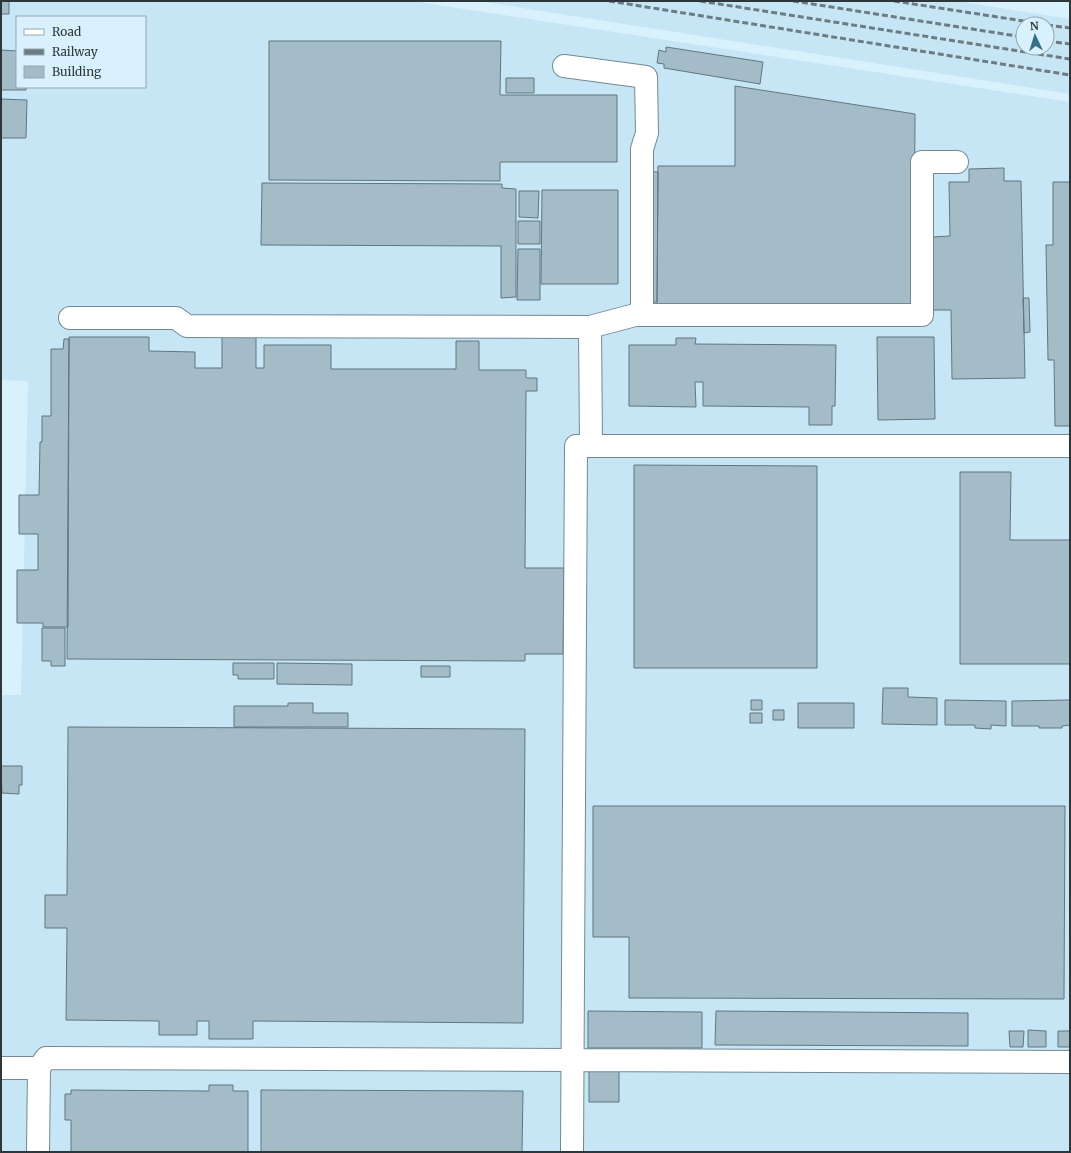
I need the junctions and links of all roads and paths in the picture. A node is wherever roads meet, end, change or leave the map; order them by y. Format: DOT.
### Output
graph roads {
  1 [pos="564,66"];
  2 [pos="957,162"];
  3 [pos="642,315"];
  4 [pos="70,318"];
  5 [pos="590,327"];
  6 [pos="591,446"];
  7 [pos="1070,446"];
  8 [pos="573,1060"];
  9 [pos="1070,1062"];
  10 [pos="1,1068"];
  11 [pos="39,1068"];
  12 [pos="38,1152"];
  13 [pos="572,1152"];
  1 -- 3 [label="lane"];
  2 -- 3 [label="lane"];
  3 -- 5 [label="lane"];
  4 -- 5 [label="lane"];
  5 -- 6 [label="lane"];
  6 -- 7 [label="lane"];
  6 -- 8 [label="lane"];
  8 -- 9 [label="lane"];
  8 -- 11 [label="lane"];
  8 -- 13 [label="lane"];
  10 -- 11 [label="lane"];
  11 -- 12 [label="lane"];
}
